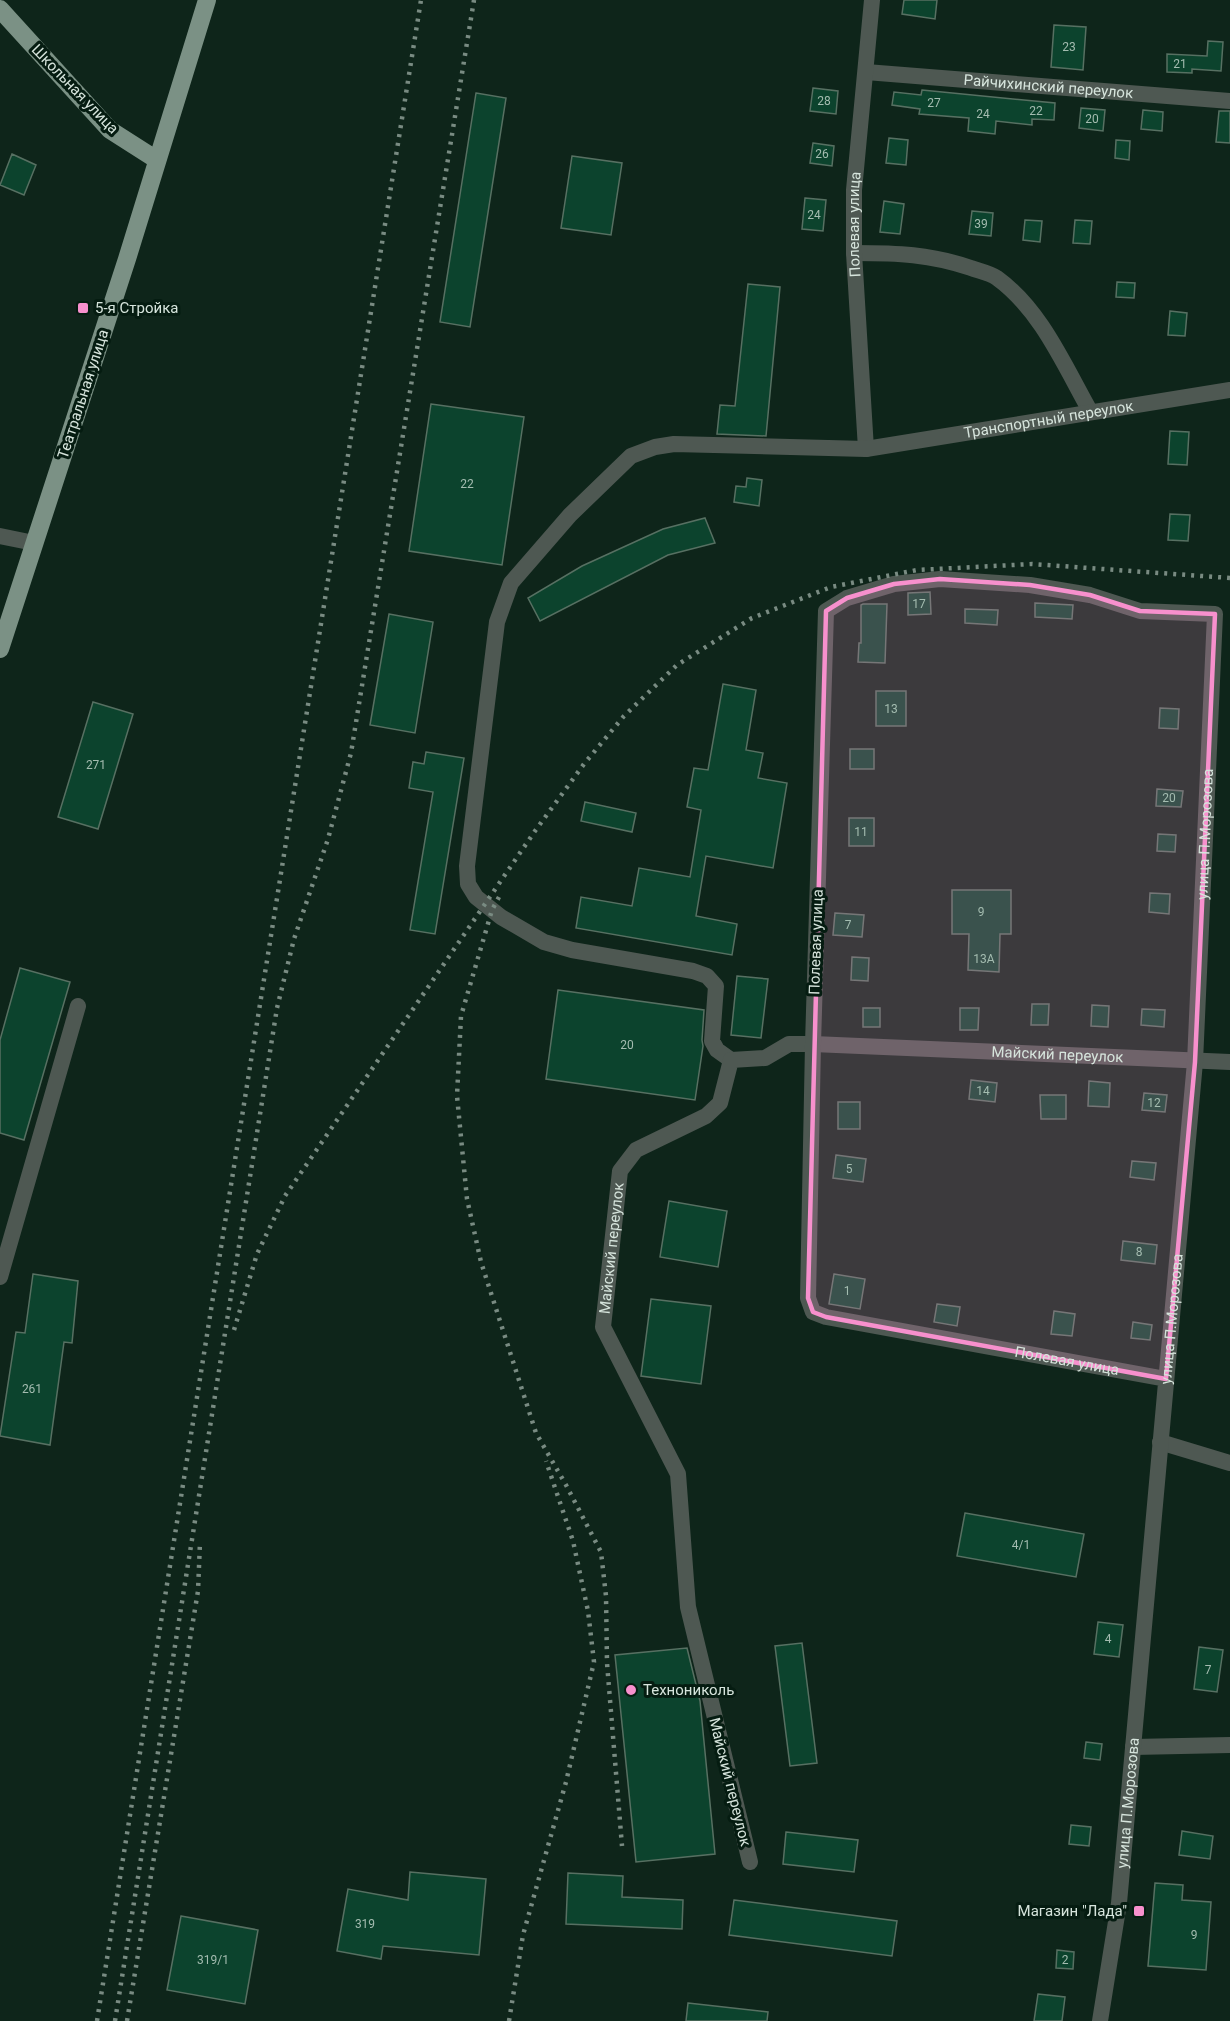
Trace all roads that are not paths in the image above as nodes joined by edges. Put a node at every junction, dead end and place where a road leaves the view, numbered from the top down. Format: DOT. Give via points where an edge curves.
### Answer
graph roads {
  1 [pos="207,0"];
  2 [pos="872,0"];
  3 [pos="0,9"];
  4 [pos="866,72"];
  5 [pos="1230,101"];
  6 [pos="157,160"];
  7 [pos="854,253"];
  8 [pos="1230,390"];
  9 [pos="1090,411"];
  10 [pos="866,449"];
  11 [pos="0,536"];
  12 [pos="34,543"];
  13 [pos="1215,614"];
  14 [pos="0,649"];
  15 [pos="78,1006"];
  16 [pos="813,1044"];
  17 [pos="731,1060"];
  18 [pos="1195,1062"];
  19 [pos="1230,1062"];
  20 [pos="0,1277"];
  21 [pos="1166,1379"];
  22 [pos="1160,1442"];
  23 [pos="1230,1463"];
  24 [pos="1230,1745"];
  25 [pos="1133,1747"];
  26 [pos="750,1862"];
  27 [pos="1100,2021"];
  1 -- 6 [label="main road, Театральная улица"];
  2 -- 4 [label="street, Полевая улица"];
  3 -- 6 [label="main road, Школьная улица" via="110,130"];
  4 -- 5 [label="street, Райчихинский переулок"];
  4 -- 7 [label="street, Полевая улица" via="854,190"];
  6 -- 12 [label="main road, Театральная улица"];
  7 -- 9 [label="street" via="901,253 944,259 995,277 1028,306"];
  7 -- 10 [label="street, Полевая улица"];
  8 -- 9 [label="street, Транспортный переулок"];
  9 -- 10 [label="street, Транспортный переулок"];
  10 -- 17 [label="street, Транспортный переулок" via="674,444 631,456 570,515 511,583 497,622 468,884 476,897 501,917 544,942 707,976 716,986 712,1041"];
  11 -- 12 [label="street"];
  12 -- 14 [label="main road, Театральная улица"];
  13 -- 16 [label="street, Полевая улица" via="1140,611 1089,595 1030,585 940,579 894,584 847,598 826,611"];
  13 -- 18 [label="street, улица П.Морозова"];
  15 -- 20 [label="street"];
  16 -- 17 [label="street, Майский переулок" via="789,1044 765,1059"];
  16 -- 18 [label="street, Майский переулок"];
  16 -- 21 [label="street, Полевая улица" via="808,1298 813,1312"];
  17 -- 26 [label="street, Майский переулок" via="720,1103 706,1116 636,1150 620,1171 603,1327 678,1474 688,1607"];
  18 -- 19 [label="street, Майский переулок"];
  18 -- 21 [label="street, улица П.Морозова"];
  21 -- 22 [label="street, улица П.Морозова"];
  22 -- 23 [label="street"];
  22 -- 25 [label="street, улица П.Морозова"];
  24 -- 25 [label="street"];
  25 -- 27 [label="street, улица П.Морозова" via="1119,1903"];
}
